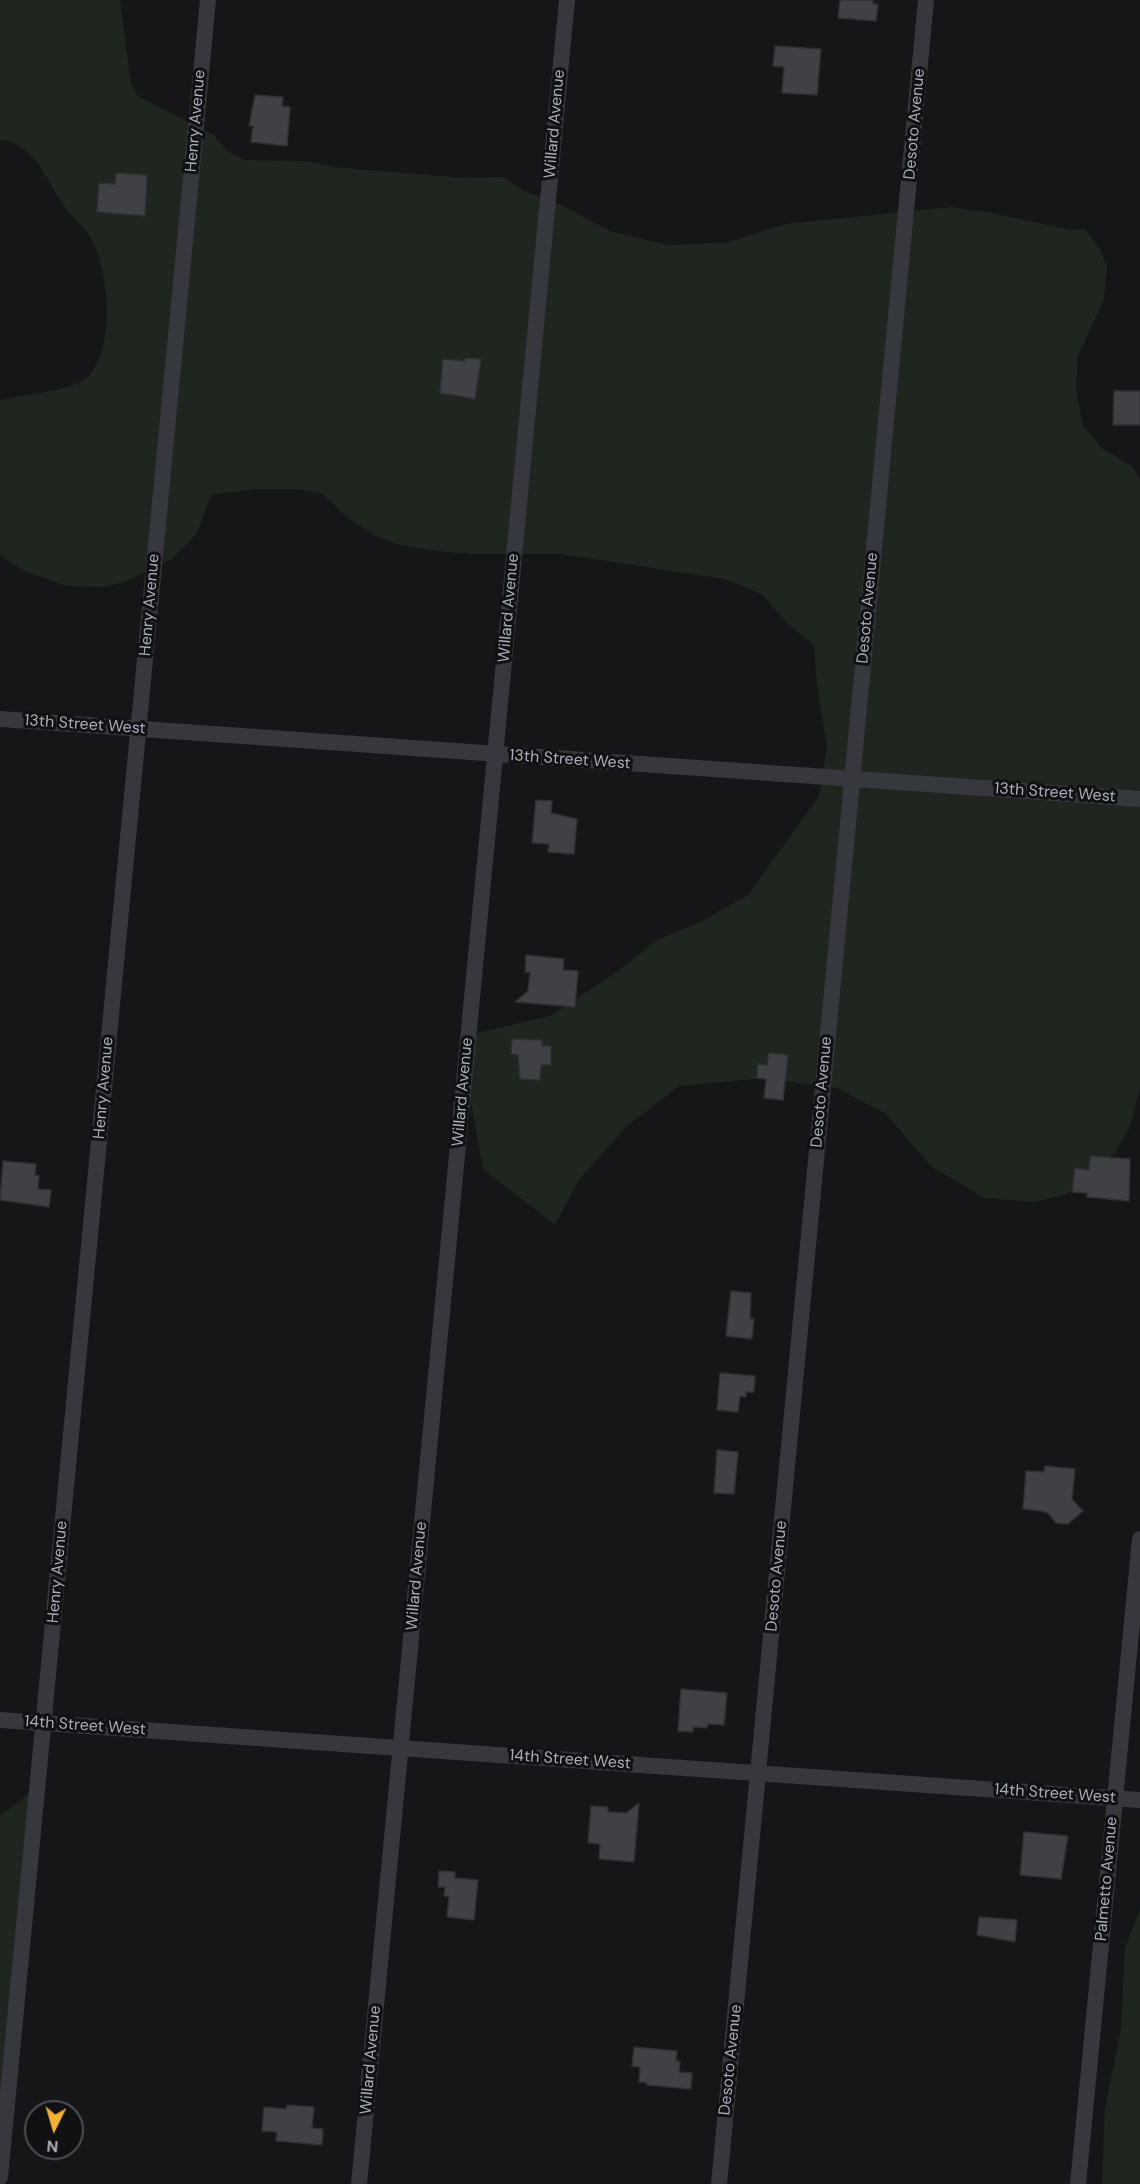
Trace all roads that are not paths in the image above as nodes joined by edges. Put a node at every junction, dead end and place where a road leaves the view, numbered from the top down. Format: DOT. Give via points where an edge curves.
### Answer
graph roads {
  1 [pos="208,0"];
  2 [pos="567,0"];
  3 [pos="926,0"];
  4 [pos="0,719"];
  5 [pos="139,729"];
  6 [pos="496,754"];
  7 [pos="852,780"];
  8 [pos="1140,799"];
  9 [pos="1140,1539"];
  10 [pos="0,1720"];
  11 [pos="43,1723"];
  12 [pos="400,1748"];
  13 [pos="758,1773"];
  14 [pos="1115,1798"];
  15 [pos="1140,1800"];
  16 [pos="0,2177"];
  17 [pos="359,2184"];
  18 [pos="719,2184"];
  19 [pos="1078,2184"];
  1 -- 5 [label="street, Henry Avenue"];
  2 -- 6 [label="street, Willard Avenue"];
  3 -- 7 [label="street, Desoto Avenue"];
  4 -- 5 [label="street, 13th Street West"];
  5 -- 6 [label="street, 13th Street West"];
  5 -- 11 [label="street, Henry Avenue"];
  6 -- 7 [label="street, 13th Street West"];
  6 -- 12 [label="street, Willard Avenue"];
  7 -- 8 [label="street, 13th Street West"];
  7 -- 13 [label="street, Desoto Avenue"];
  9 -- 14 [label="street, Palmetto Avenue"];
  10 -- 11 [label="street, 14th Street West"];
  11 -- 12 [label="street, 14th Street West"];
  11 -- 16 [label="street, Henry Avenue"];
  12 -- 13 [label="street, 14th Street West"];
  12 -- 17 [label="street, Willard Avenue"];
  13 -- 14 [label="street, 14th Street West"];
  13 -- 18 [label="street, Desoto Avenue"];
  14 -- 15 [label="street, 14th Street West"];
  14 -- 19 [label="street, Palmetto Avenue"];
}
